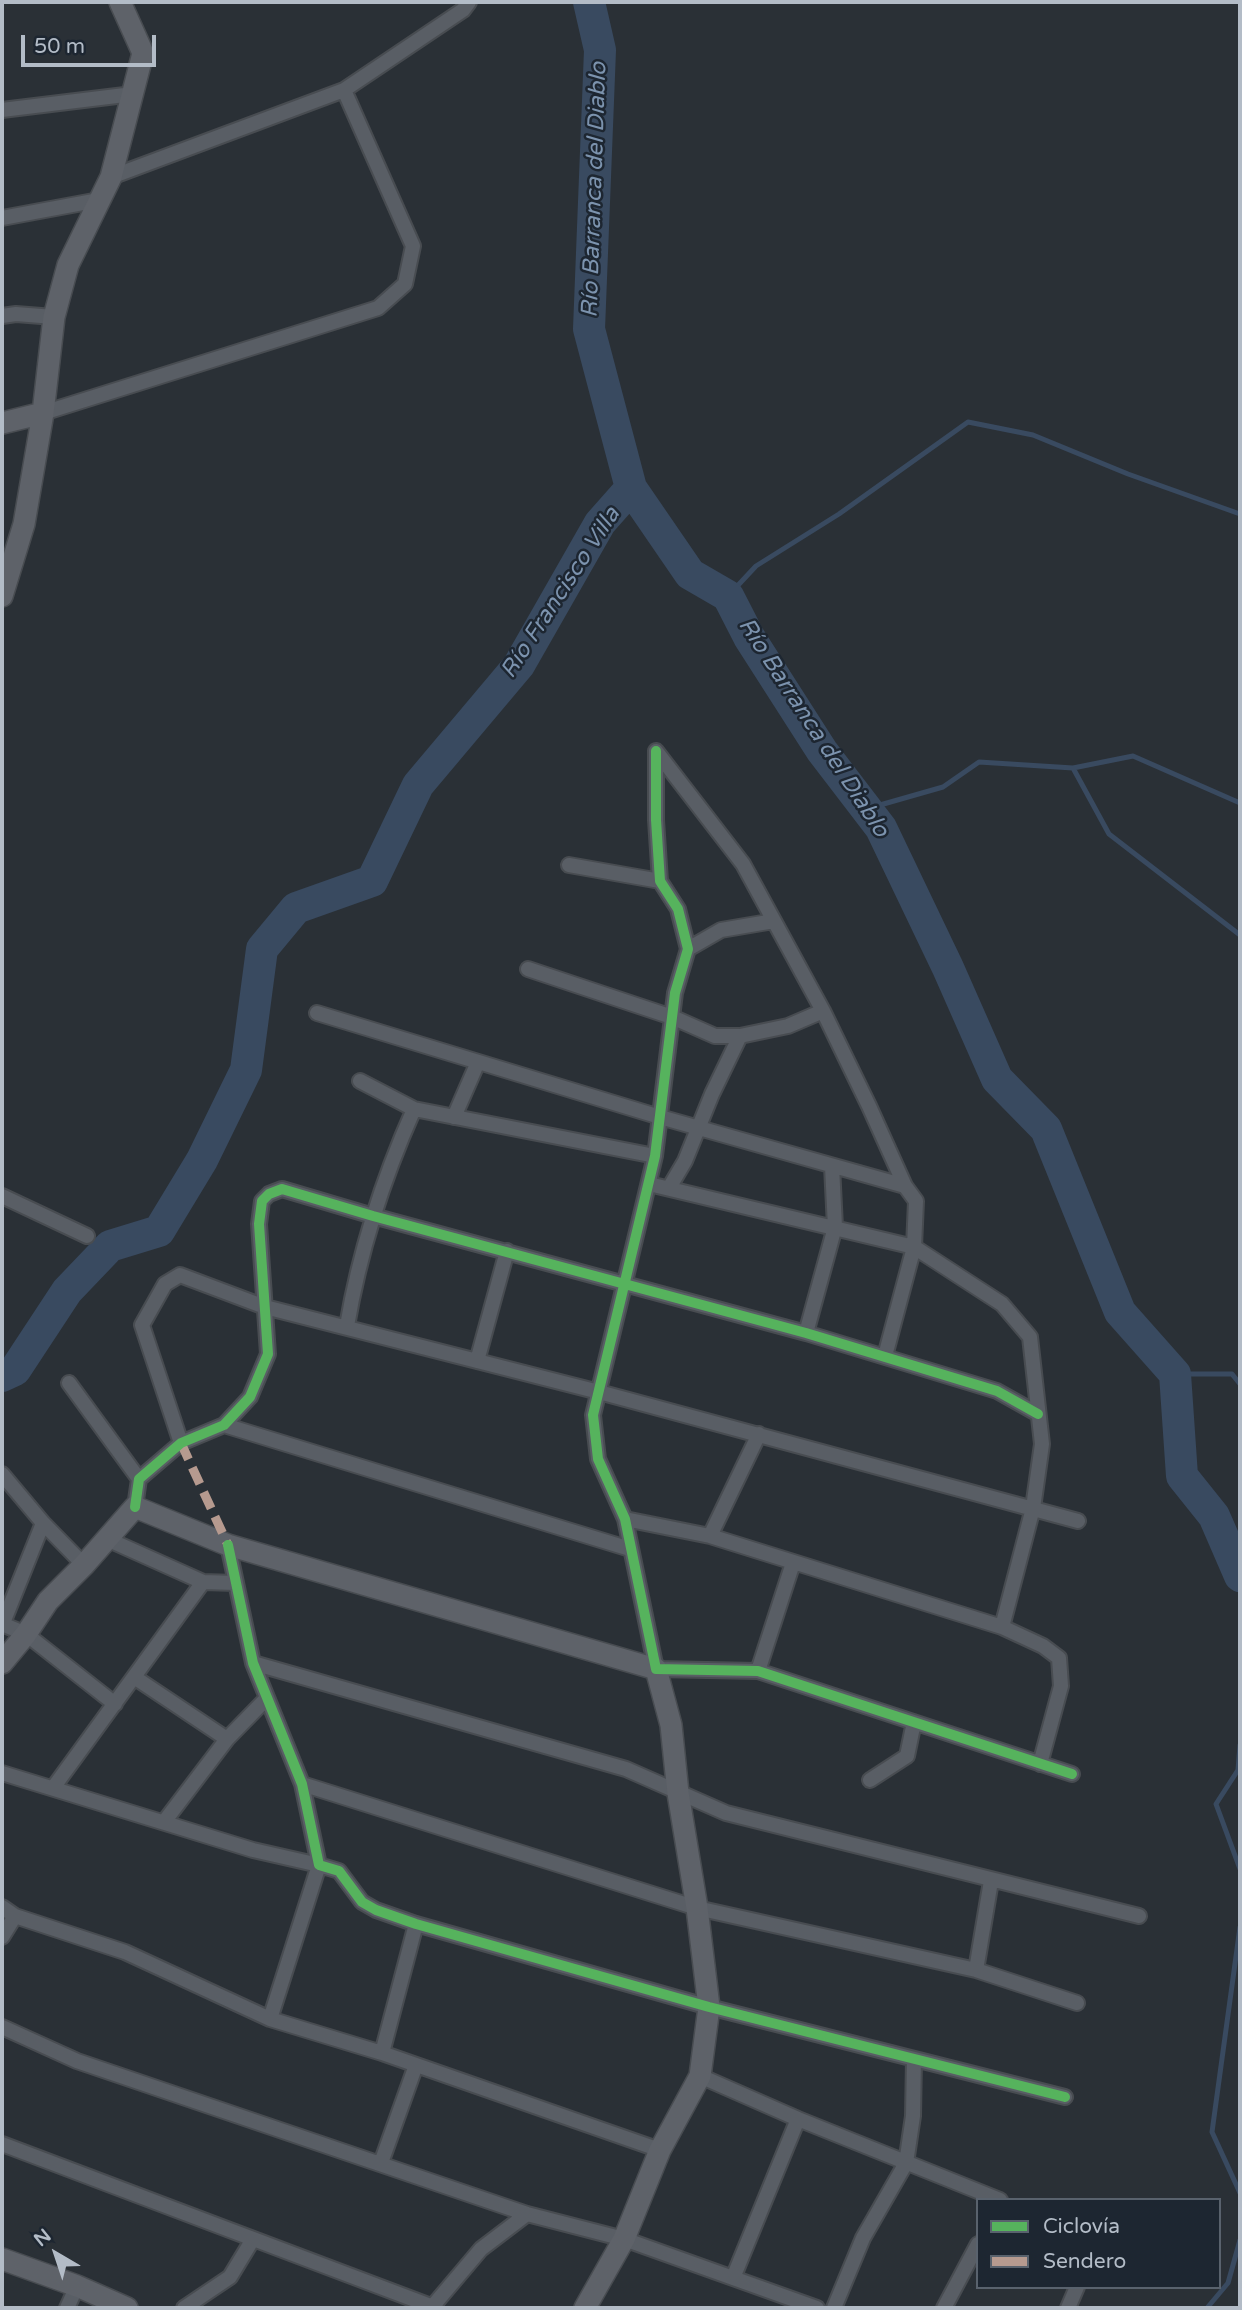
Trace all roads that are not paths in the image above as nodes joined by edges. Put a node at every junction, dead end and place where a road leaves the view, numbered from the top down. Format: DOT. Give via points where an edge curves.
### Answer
graph roads {
  1 [pos="120,2"];
  2 [pos="469,2"];
  3 [pos="344,90"];
  4 [pos="132,94"];
  5 [pos="2,110"];
  6 [pos="111,177"];
  7 [pos="99,200"];
  8 [pos="2,218"];
  9 [pos="2,316"];
  10 [pos="54,317"];
  11 [pos="43,413"];
  12 [pos="2,423"];
  13 [pos="2,596"];
  14 [pos="569,865"];
  15 [pos="660,881"];
  16 [pos="774,921"];
  17 [pos="688,949"];
  18 [pos="528,969"];
  19 [pos="823,1010"];
  20 [pos="317,1013"];
  21 [pos="672,1017"];
  22 [pos="740,1036"];
  23 [pos="478,1062"];
  24 [pos="360,1081"];
  25 [pos="414,1110"];
  26 [pos="454,1117"];
  27 [pos="660,1117"];
  28 [pos="700,1128"];
  29 [pos="655,1156"];
  30 [pos="832,1166"];
  31 [pos="649,1184"];
  32 [pos="905,1186"];
  33 [pos="670,1188"];
  34 [pos="2,1196"];
  35 [pos="373,1216"];
  36 [pos="835,1227"];
  37 [pos="87,1236"];
  38 [pos="914,1247"];
  39 [pos="507,1251"];
  40 [pos="625,1283"];
  41 [pos="265,1307"];
  42 [pos="347,1326"];
  43 [pos="806,1333"];
  44 [pos="885,1356"];
  45 [pos="477,1361"];
  46 [pos="69,1383"];
  47 [pos="599,1392"];
  48 [pos="1038,1414"];
  49 [pos="224,1425"];
  50 [pos="758,1434"];
  51 [pos="181,1443"];
  52 [pos="2,1474"];
  53 [pos="139,1479"];
  54 [pos="135,1507"];
  55 [pos="1034,1508"];
  56 [pos="625,1519"];
  57 [pos="1078,1521"];
  58 [pos="43,1523"];
  59 [pos="710,1536"];
  60 [pos="107,1539"];
  61 [pos="228,1545"];
  62 [pos="630,1549"];
  63 [pos="793,1563"];
  64 [pos="84,1565"];
  65 [pos="203,1582"];
  66 [pos="236,1583"];
  67 [pos="2,1623"];
  68 [pos="1002,1627"];
  69 [pos="26,1634"];
  70 [pos="2,1663"];
  71 [pos="253,1663"];
  72 [pos="656,1668"];
  73 [pos="758,1671"];
  74 [pos="134,1677"];
  75 [pos="267,1698"];
  76 [pos="115,1704"];
  77 [pos="914,1722"];
  78 [pos="227,1739"];
  79 [pos="1040,1764"];
  80 [pos="2,1773"];
  81 [pos="1072,1774"];
  82 [pos="870,1780"];
  83 [pos="302,1784"];
  84 [pos="53,1788"];
  85 [pos="678,1793"];
  86 [pos="164,1822"];
  87 [pos="319,1865"];
  88 [pos="991,1881"];
  89 [pos="2,1908"];
  90 [pos="697,1908"];
  91 [pos="15,1916"];
  92 [pos="1139,1916"];
  93 [pos="416,1924"];
  94 [pos="2,1937"];
  95 [pos="976,1970"];
  96 [pos="1077,2003"];
  97 [pos="709,2007"];
  98 [pos="270,2018"];
  99 [pos="2,2026"];
  100 [pos="382,2053"];
  101 [pos="914,2059"];
  102 [pos="416,2065"];
  103 [pos="700,2076"];
  104 [pos="1065,2097"];
  105 [pos="798,2119"];
  106 [pos="2,2144"];
  107 [pos="660,2150"];
  108 [pos="906,2162"];
  109 [pos="381,2163"];
  110 [pos="995,2198"];
  111 [pos="527,2214"];
  112 [pos="253,2239"];
  113 [pos="624,2239"];
  114 [pos="976,2248"];
  115 [pos="2,2259"];
  116 [pos="733,2278"];
  117 [pos="77,2286"];
  118 [pos="1076,2289"];
  119 [pos="67,2308"];
  120 [pos="127,2308"];
  121 [pos="184,2308"];
  122 [pos="434,2308"];
  123 [pos="585,2308"];
  124 [pos="817,2308"];
  125 [pos="834,2308"];
  126 [pos="944,2308"];
  127 [pos="1068,2308"];
  1 -- 4 [label="main road" via="143,53"];
  2 -- 3 [label="street"];
  3 -- 6 [label="street"];
  3 -- 11 [label="street" via="413,246 405,284 377,309"];
  4 -- 5 [label="street"];
  4 -- 6 [label="main road"];
  6 -- 7 [label="main road"];
  7 -- 8 [label="street"];
  7 -- 10 [label="main road" via="68,265"];
  9 -- 10 [label="street"];
  10 -- 11 [label="main road"];
  11 -- 12 [label="main road"];
  11 -- 13 [label="main road" via="24,524"];
  14 -- 15 [label="street"];
  15 -- 16 [label="street" via="656,751 743,864"];
  15 -- 17 [label="street" via="678,909"];
  16 -- 17 [label="street" via="721,930"];
  16 -- 19 [label="street"];
  17 -- 21 [label="street"];
  18 -- 21 [label="street"];
  19 -- 22 [label="street" via="788,1027"];
  19 -- 32 [label="street"];
  20 -- 23 [label="street"];
  21 -- 22 [label="street" via="715,1036"];
  21 -- 27 [label="street"];
  22 -- 28 [label="street"];
  23 -- 26 [label="street"];
  23 -- 27 [label="street"];
  24 -- 25 [label="street"];
  25 -- 26 [label="street"];
  25 -- 35 [label="street"];
  26 -- 29 [label="street"];
  27 -- 28 [label="street"];
  27 -- 29 [label="street"];
  28 -- 30 [label="street"];
  28 -- 33 [label="street"];
  29 -- 31 [label="street"];
  30 -- 32 [label="street"];
  30 -- 36 [label="street"];
  31 -- 33 [label="street"];
  31 -- 40 [label="street"];
  32 -- 38 [label="street" via="916,1201"];
  33 -- 36 [label="street"];
  34 -- 37 [label="street"];
  35 -- 39 [label="street"];
  35 -- 41 [label="street" via="282,1189 268,1194 262,1201 259,1224"];
  35 -- 42 [label="street"];
  36 -- 38 [label="street"];
  36 -- 43 [label="street"];
  38 -- 44 [label="street"];
  38 -- 48 [label="street" via="1002,1304 1030,1337"];
  39 -- 40 [label="street"];
  39 -- 45 [label="street"];
  40 -- 43 [label="street"];
  40 -- 47 [label="street"];
  41 -- 42 [label="street"];
  41 -- 49 [label="street" via="268,1354 250,1397"];
  41 -- 51 [label="street" via="180,1275 165,1284 142,1325"];
  42 -- 45 [label="street"];
  43 -- 44 [label="street"];
  44 -- 48 [label="street" via="998,1391"];
  45 -- 47 [label="street"];
  46 -- 53 [label="street"];
  47 -- 50 [label="street"];
  47 -- 56 [label="street" via="593,1415 598,1459"];
  48 -- 55 [label="street" via="1042,1444"];
  49 -- 51 [label="street"];
  49 -- 62 [label="street"];
  50 -- 55 [label="street"];
  50 -- 59 [label="street"];
  51 -- 53 [label="street"];
  52 -- 58 [label="street"];
  53 -- 54 [label="street"];
  54 -- 60 [label="main road"];
  54 -- 61 [label="main road"];
  55 -- 57 [label="street"];
  55 -- 68 [label="street"];
  56 -- 59 [label="street"];
  56 -- 62 [label="street"];
  58 -- 64 [label="street"];
  58 -- 67 [label="street"];
  59 -- 63 [label="street"];
  60 -- 64 [label="main road"];
  60 -- 65 [label="street"];
  61 -- 66 [label="street"];
  61 -- 72 [label="main road"];
  62 -- 72 [label="street"];
  63 -- 68 [label="street"];
  63 -- 73 [label="street"];
  64 -- 69 [label="main road" via="48,1601"];
  65 -- 66 [label="street"];
  65 -- 74 [label="street"];
  66 -- 71 [label="street"];
  67 -- 69 [label="street"];
  68 -- 79 [label="street" via="1059,1658 1060,1686"];
  69 -- 70 [label="main road"];
  69 -- 76 [label="street"];
  71 -- 75 [label="street"];
  71 -- 85 [label="street" via="626,1769"];
  72 -- 73 [label="street"];
  72 -- 85 [label="main road" via="671,1725"];
  73 -- 77 [label="street"];
  74 -- 76 [label="street"];
  74 -- 78 [label="street"];
  75 -- 78 [label="street"];
  75 -- 83 [label="street"];
  76 -- 84 [label="street"];
  77 -- 79 [label="street"];
  77 -- 82 [label="street" via="906,1756"];
  78 -- 86 [label="street"];
  79 -- 81 [label="street"];
  80 -- 84 [label="street"];
  83 -- 87 [label="street"];
  83 -- 90 [label="street"];
  84 -- 86 [label="street"];
  85 -- 88 [label="street" via="726,1813"];
  85 -- 90 [label="main road"];
  86 -- 87 [label="street"];
  87 -- 93 [label="street" via="339,1871 362,1902"];
  87 -- 98 [label="street"];
  88 -- 92 [label="street"];
  88 -- 95 [label="street"];
  89 -- 91 [label="street"];
  90 -- 95 [label="street"];
  90 -- 97 [label="main road"];
  91 -- 94 [label="street"];
  91 -- 98 [label="street" via="125,1952"];
  93 -- 97 [label="street"];
  93 -- 100 [label="street"];
  95 -- 96 [label="street"];
  97 -- 101 [label="street"];
  97 -- 103 [label="main road"];
  98 -- 100 [label="street"];
  99 -- 109 [label="street" via="77,2061"];
  100 -- 102 [label="street"];
  101 -- 104 [label="street"];
  101 -- 108 [label="street"];
  102 -- 107 [label="street"];
  102 -- 109 [label="street"];
  103 -- 105 [label="street"];
  103 -- 107 [label="main road"];
  105 -- 108 [label="street"];
  105 -- 116 [label="street"];
  106 -- 112 [label="street"];
  107 -- 113 [label="main road"];
  108 -- 110 [label="street"];
  108 -- 125 [label="street" via="863,2238"];
  109 -- 111 [label="street"];
  111 -- 113 [label="street"];
  111 -- 122 [label="street" via="481,2249"];
  112 -- 121 [label="street" via="230,2277"];
  112 -- 122 [label="street"];
  113 -- 116 [label="street"];
  113 -- 123 [label="main road"];
  114 -- 126 [label="street"];
  115 -- 117 [label="main road"];
  116 -- 124 [label="street"];
  117 -- 119 [label="street"];
  117 -- 120 [label="main road"];
  118 -- 127 [label="street"];
}
